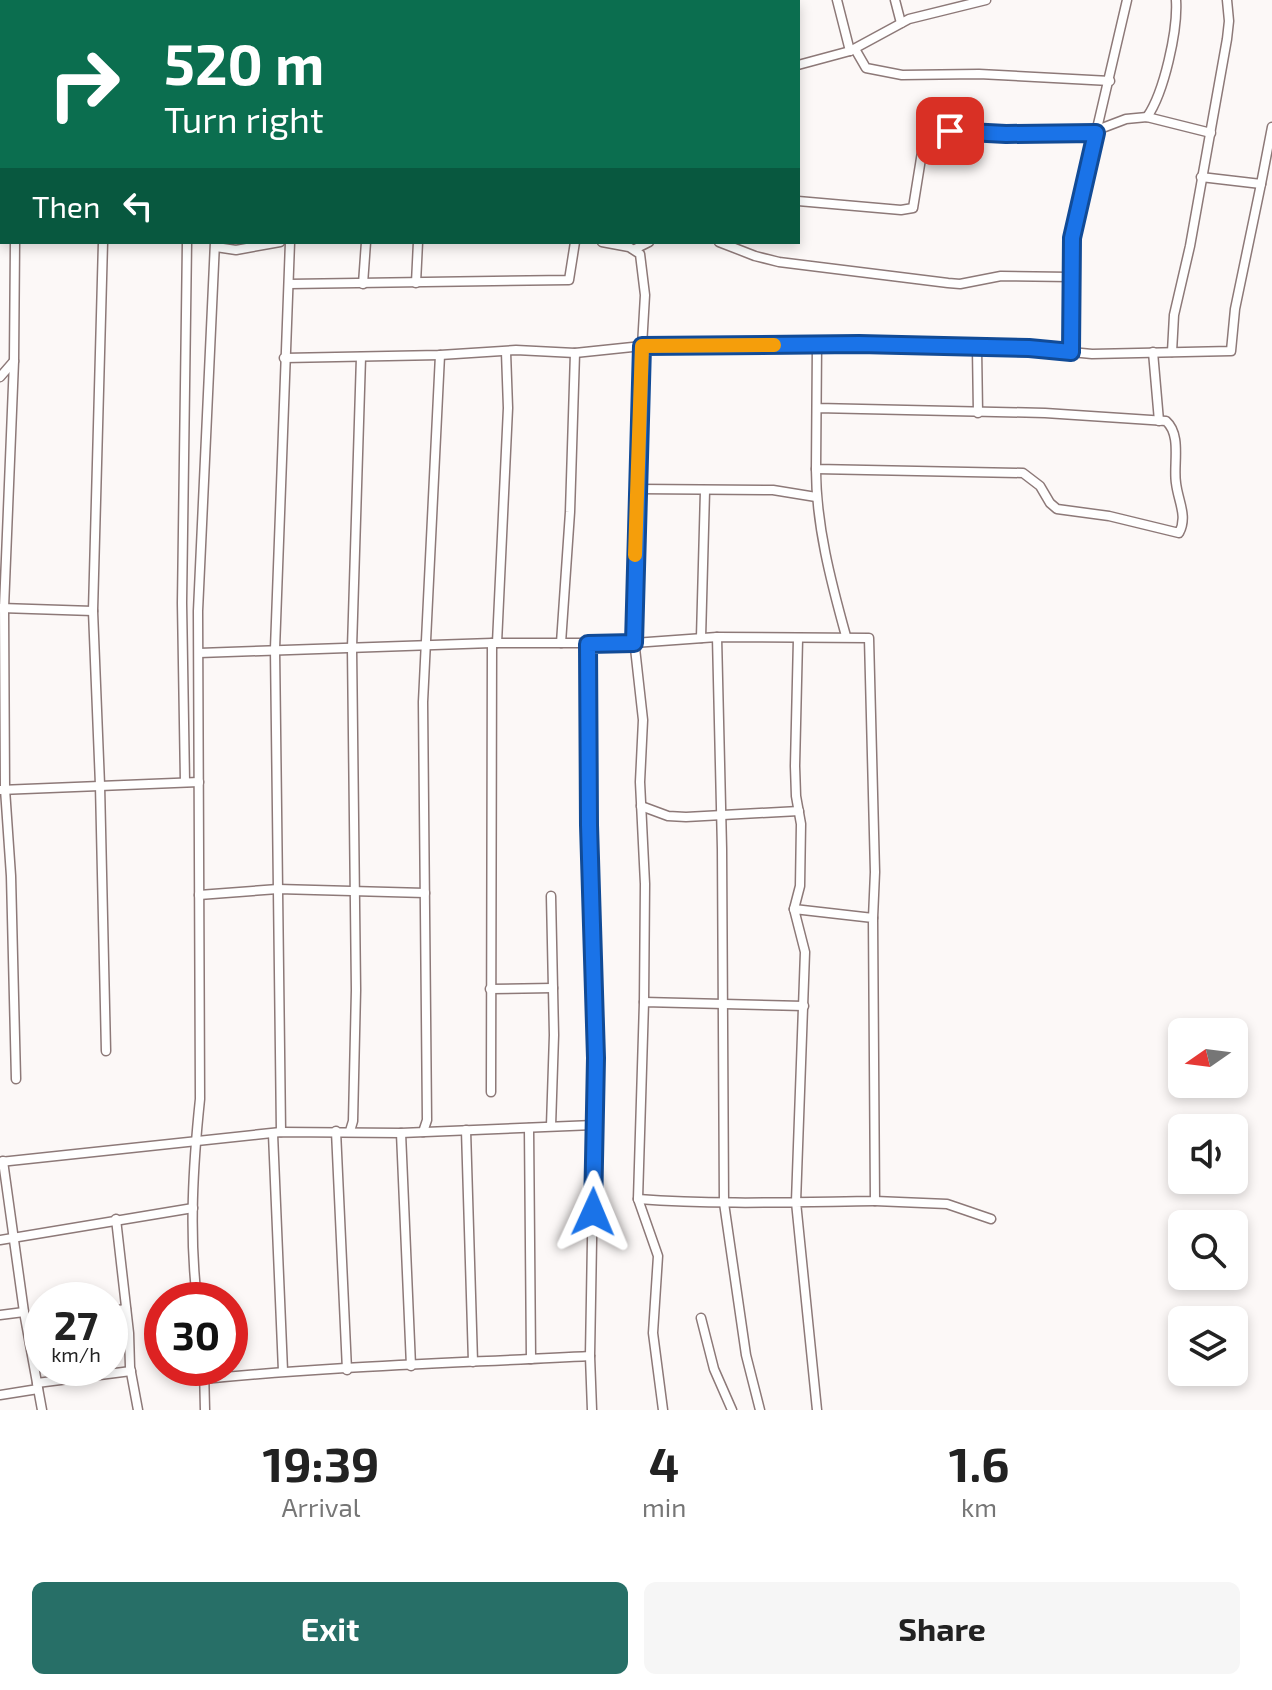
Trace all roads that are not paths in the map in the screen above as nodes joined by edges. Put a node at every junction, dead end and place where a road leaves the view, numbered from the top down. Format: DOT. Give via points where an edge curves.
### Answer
graph roads {
  1 [pos="837,0"];
  2 [pos="895,0"];
  3 [pos="986,0"];
  4 [pos="1127,0"];
  5 [pos="1176,0"];
  6 [pos="1227,0"];
  7 [pos="970,2"];
  8 [pos="901,23"];
  9 [pos="852,50"];
  10 [pos="800,64"];
  11 [pos="1110,81"];
  12 [pos="1147,117"];
  13 [pos="1272,127"];
  14 [pos="1097,132"];
  15 [pos="1211,133"];
  16 [pos="1201,177"];
  17 [pos="1261,184"];
  18 [pos="800,201"];
  19 [pos="15,244"];
  20 [pos="103,244"];
  21 [pos="187,244"];
  22 [pos="270,244"];
  23 [pos="290,244"];
  24 [pos="366,244"];
  25 [pos="418,244"];
  26 [pos="575,244"];
  27 [pos="724,244"];
  28 [pos="748,244"];
  29 [pos="216,245"];
  30 [pos="631,246"];
  31 [pos="746,252"];
  32 [pos="1071,277"];
  33 [pos="416,283"];
  34 [pos="289,284"];
  35 [pos="363,284"];
  36 [pos="817,344"];
  37 [pos="642,346"];
  38 [pos="977,348"];
  39 [pos="506,352"];
  40 [pos="1071,352"];
  41 [pos="1153,352"];
  42 [pos="1172,352"];
  43 [pos="575,353"];
  44 [pos="440,355"];
  45 [pos="361,357"];
  46 [pos="284,358"];
  47 [pos="14,361"];
  48 [pos="0,377"];
  49 [pos="817,408"];
  50 [pos="978,413"];
  51 [pos="1159,421"];
  52 [pos="816,469"];
  53 [pos="638,489"];
  54 [pos="705,491"];
  55 [pos="816,497"];
  56 [pos="2,608"];
  57 [pos="93,611"];
  58 [pos="846,636"];
  59 [pos="717,637"];
  60 [pos="701,638"];
  61 [pos="798,639"];
  62 [pos="495,643"];
  63 [pos="561,643"];
  64 [pos="634,643"];
  65 [pos="588,644"];
  66 [pos="426,646"];
  67 [pos="352,648"];
  68 [pos="275,649"];
  69 [pos="199,653"];
  70 [pos="185,782"];
  71 [pos="199,782"];
  72 [pos="100,785"];
  73 [pos="2,790"];
  74 [pos="641,806"];
  75 [pos="799,811"];
  76 [pos="721,817"];
  77 [pos="278,889"];
  78 [pos="356,892"];
  79 [pos="425,893"];
  80 [pos="199,895"];
  81 [pos="551,896"];
  82 [pos="794,909"];
  83 [pos="873,918"];
  84 [pos="553,988"];
  85 [pos="490,989"];
  86 [pos="644,1002"];
  87 [pos="722,1003"];
  88 [pos="804,1006"];
  89 [pos="106,1051"];
  90 [pos="16,1079"];
  91 [pos="491,1092"];
  92 [pos="594,1125"];
  93 [pos="551,1126"];
  94 [pos="529,1128"];
  95 [pos="466,1130"];
  96 [pos="336,1131"];
  97 [pos="350,1131"];
  98 [pos="423,1132"];
  99 [pos="277,1133"];
  100 [pos="401,1133"];
  101 [pos="195,1140"];
  102 [pos="2,1161"];
  103 [pos="638,1199"];
  104 [pos="875,1201"];
  105 [pos="796,1202"];
  106 [pos="724,1203"];
  107 [pos="193,1208"];
  108 [pos="116,1219"];
  109 [pos="991,1219"];
  110 [pos="14,1238"];
  111 [pos="0,1240"];
  112 [pos="123,1282"];
  113 [pos="195,1282"];
  114 [pos="24,1312"];
  115 [pos="0,1315"];
  116 [pos="701,1318"];
  117 [pos="128,1334"];
  118 [pos="590,1356"];
  119 [pos="531,1359"];
  120 [pos="473,1362"];
  121 [pos="411,1366"];
  122 [pos="347,1370"];
  123 [pos="128,1371"];
  124 [pos="131,1371"];
  125 [pos="283,1371"];
  126 [pos="248,1375"];
  127 [pos="38,1386"];
  128 [pos="204,1386"];
  129 [pos="0,1395"];
  130 [pos="42,1410"];
  131 [pos="138,1410"];
  132 [pos="205,1410"];
  133 [pos="592,1410"];
  134 [pos="663,1410"];
  135 [pos="732,1410"];
  136 [pos="760,1410"];
  137 [pos="817,1410"];
  1 -- 9 [label="street"];
  2 -- 8 [label="street"];
  3 -- 7 [label="street"];
  4 -- 11 [label="street"];
  5 -- 12 [label="street" via="1162,85"];
  6 -- 15 [label="street" via="1228,30"];
  7 -- 8 [label="street"];
  8 -- 9 [label="street"];
  9 -- 10 [label="street"];
  9 -- 11 [label="street" via="866,68 902,75"];
  11 -- 14 [label="street"];
  12 -- 14 [label="street" via="1126,119"];
  12 -- 15 [label="street"];
  13 -- 17 [label="street"];
  14 -- 18 [label="street" via="928,132 913,208"];
  14 -- 32 [label="street" via="1074,227"];
  15 -- 16 [label="street"];
  16 -- 17 [label="street"];
  16 -- 42 [label="street"];
  17 -- 42 [label="street" via="1231,351"];
  19 -- 47 [label="street"];
  20 -- 57 [label="street"];
  21 -- 70 [label="street"];
  22 -- 29 [label="street" via="244,249"];
  23 -- 34 [label="street"];
  24 -- 35 [label="street"];
  25 -- 33 [label="street"];
  26 -- 33 [label="street" via="569,280"];
  27 -- 31 [label="street"];
  28 -- 31 [label="street"];
  29 -- 69 [label="street"];
  30 -- 37 [label="street" via="640,254 644,279"];
  31 -- 32 [label="street" via="779,262 960,284 1001,276"];
  32 -- 40 [label="street"];
  33 -- 35 [label="street"];
  34 -- 35 [label="street"];
  34 -- 46 [label="street"];
  36 -- 37 [label="street"];
  36 -- 38 [label="street"];
  36 -- 49 [label="street"];
  37 -- 43 [label="street"];
  37 -- 53 [label="street"];
  38 -- 40 [label="street"];
  38 -- 50 [label="street"];
  39 -- 43 [label="street"];
  39 -- 44 [label="street"];
  39 -- 62 [label="street" via="508,408"];
  40 -- 41 [label="street"];
  41 -- 42 [label="street"];
  41 -- 51 [label="street"];
  43 -- 63 [label="street"];
  44 -- 45 [label="street"];
  44 -- 66 [label="street"];
  45 -- 46 [label="street"];
  45 -- 67 [label="street"];
  46 -- 68 [label="street"];
  47 -- 48 [label="street"];
  47 -- 56 [label="street"];
  49 -- 50 [label="street"];
  49 -- 52 [label="street"];
  50 -- 51 [label="street"];
  51 -- 52 [label="street" via="1169,423 1173,432 1184,525 1179,533 1057,509 1023,473"];
  52 -- 55 [label="street"];
  53 -- 54 [label="street"];
  53 -- 64 [label="street"];
  54 -- 55 [label="street" via="773,490"];
  54 -- 60 [label="street"];
  55 -- 58 [label="street"];
  56 -- 57 [label="street"];
  56 -- 73 [label="street"];
  57 -- 72 [label="street"];
  58 -- 61 [label="street"];
  58 -- 83 [label="street" via="869,638"];
  59 -- 60 [label="street"];
  59 -- 61 [label="street"];
  59 -- 76 [label="street"];
  60 -- 64 [label="street"];
  61 -- 75 [label="street"];
  62 -- 63 [label="street"];
  62 -- 66 [label="street"];
  62 -- 85 [label="street"];
  63 -- 65 [label="street"];
  64 -- 65 [label="street"];
  64 -- 74 [label="street" via="643,720"];
  65 -- 92 [label="street"];
  66 -- 67 [label="street"];
  66 -- 79 [label="street"];
  67 -- 68 [label="street"];
  67 -- 78 [label="street"];
  68 -- 69 [label="street"];
  68 -- 77 [label="street"];
  69 -- 71 [label="street"];
  70 -- 71 [label="street"];
  70 -- 72 [label="street"];
  71 -- 80 [label="street"];
  72 -- 73 [label="street"];
  72 -- 89 [label="street"];
  73 -- 90 [label="street" via="11,876"];
  74 -- 76 [label="street" via="668,816"];
  74 -- 86 [label="street"];
  75 -- 76 [label="street"];
  75 -- 82 [label="street" via="800,886"];
  76 -- 87 [label="street"];
  77 -- 78 [label="street"];
  77 -- 80 [label="street"];
  77 -- 99 [label="street"];
  78 -- 79 [label="street"];
  78 -- 97 [label="street"];
  79 -- 98 [label="street"];
  80 -- 101 [label="street" via="200,1099"];
  81 -- 84 [label="street"];
  82 -- 83 [label="street"];
  82 -- 88 [label="street" via="805,952"];
  83 -- 104 [label="street"];
  84 -- 85 [label="street"];
  84 -- 93 [label="street"];
  85 -- 91 [label="street"];
  86 -- 87 [label="street"];
  86 -- 103 [label="street"];
  87 -- 88 [label="street"];
  87 -- 106 [label="street"];
  88 -- 105 [label="street"];
  92 -- 93 [label="street"];
  92 -- 118 [label="street"];
  93 -- 94 [label="street"];
  94 -- 95 [label="street"];
  94 -- 119 [label="street"];
  95 -- 98 [label="street"];
  95 -- 120 [label="street"];
  96 -- 97 [label="street"];
  96 -- 99 [label="street"];
  96 -- 122 [label="street"];
  97 -- 100 [label="street"];
  98 -- 100 [label="street"];
  99 -- 101 [label="street"];
  99 -- 125 [label="street"];
  100 -- 121 [label="street"];
  101 -- 102 [label="street"];
  101 -- 107 [label="street"];
  102 -- 110 [label="street"];
  103 -- 106 [label="street"];
  103 -- 134 [label="street" via="658,1256 653,1333"];
  104 -- 105 [label="street"];
  104 -- 109 [label="street" via="947,1204"];
  105 -- 106 [label="street"];
  105 -- 137 [label="street"];
  106 -- 136 [label="street" via="746,1355"];
  107 -- 108 [label="street"];
  107 -- 113 [label="street"];
  108 -- 110 [label="street"];
  108 -- 112 [label="street"];
  110 -- 111 [label="street"];
  110 -- 114 [label="street"];
  114 -- 115 [label="street"];
  116 -- 135 [label="street"];
  117 -- 124 [label="street"];
  118 -- 119 [label="street"];
  118 -- 133 [label="street"];
  119 -- 120 [label="street"];
  120 -- 121 [label="street"];
  121 -- 122 [label="street"];
  122 -- 125 [label="street"];
  123 -- 124 [label="street"];
  124 -- 131 [label="street"];
  125 -- 126 [label="street"];
  127 -- 129 [label="street"];
  127 -- 130 [label="street"];
  128 -- 132 [label="street"];
}
